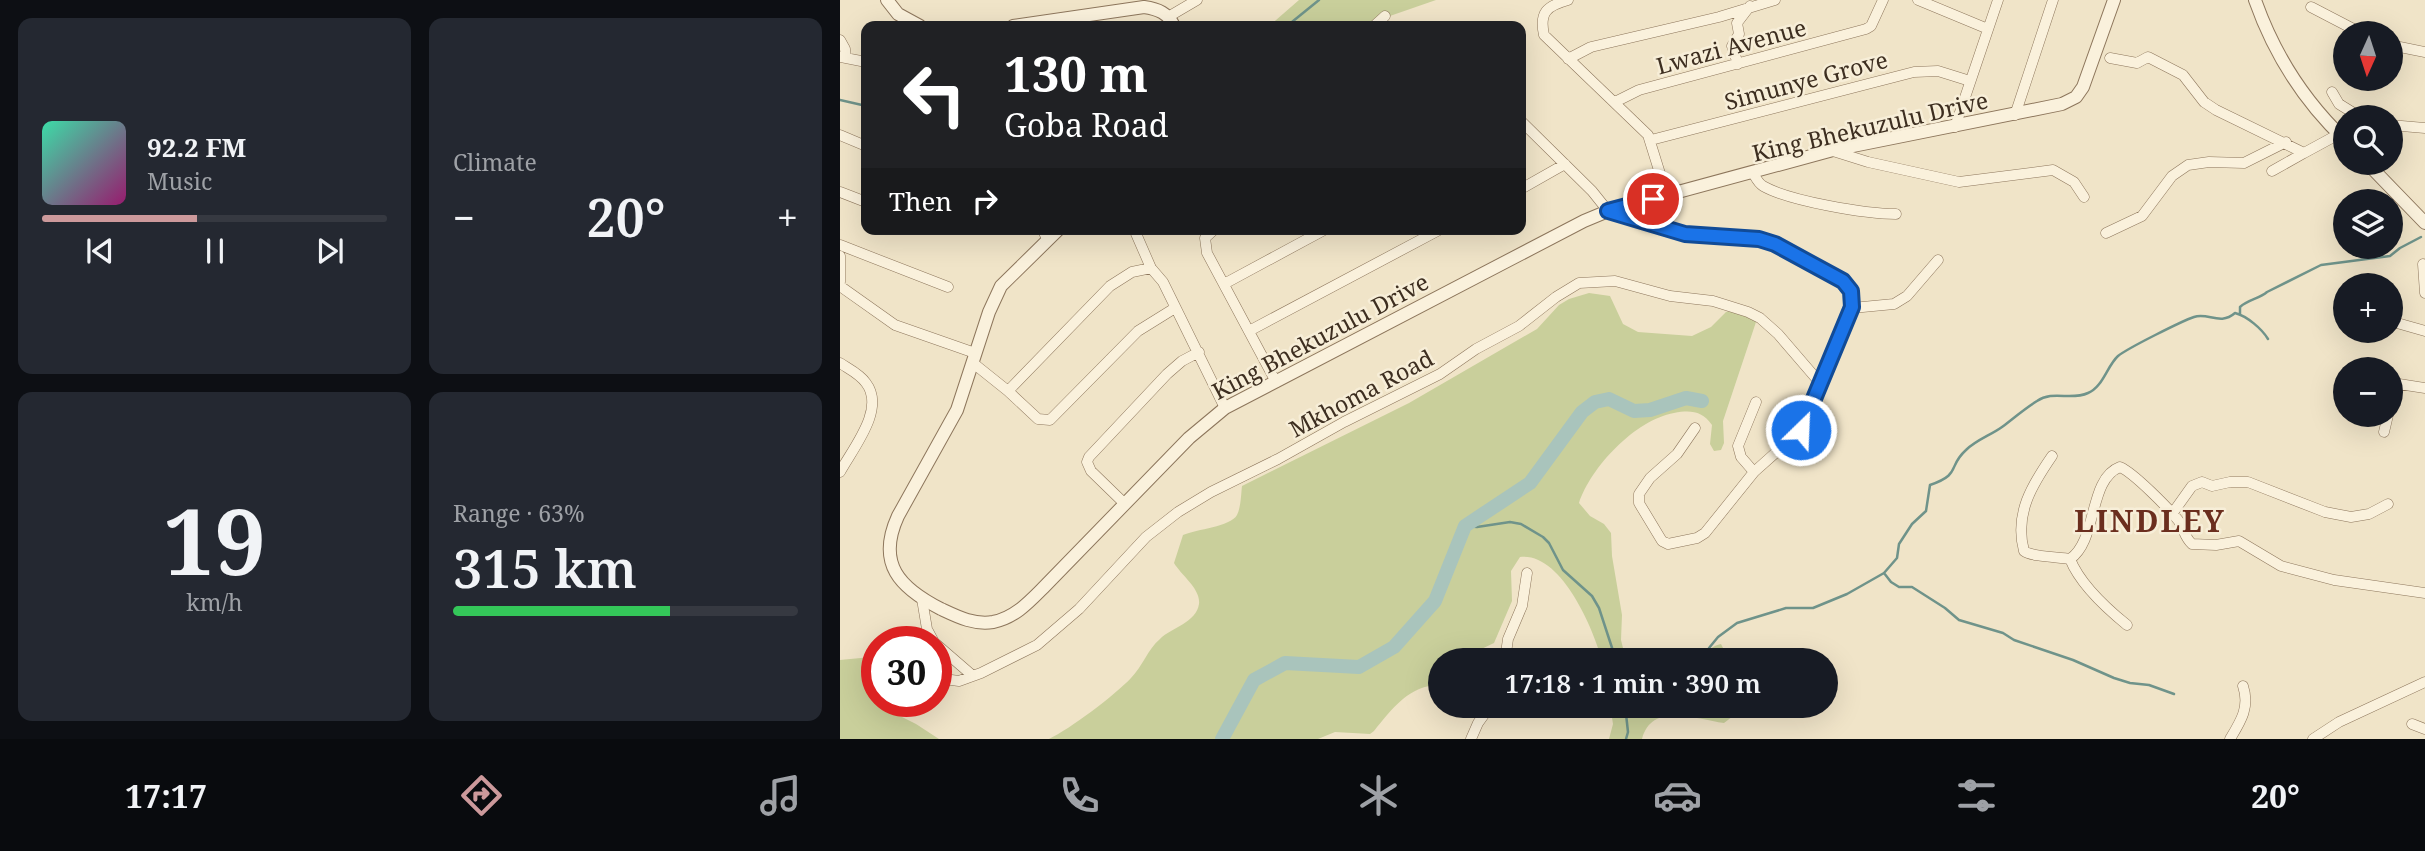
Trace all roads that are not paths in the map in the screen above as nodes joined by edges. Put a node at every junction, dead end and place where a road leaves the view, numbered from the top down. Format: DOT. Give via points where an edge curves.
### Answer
graph roads {
  1 [pos="887,0"];
  2 [pos="1197,0"];
  3 [pos="1568,0"];
  4 [pos="1775,0"];
  5 [pos="1883,0"];
  6 [pos="1918,0"];
  7 [pos="1998,0"];
  8 [pos="2053,0"];
  9 [pos="2114,0"];
  10 [pos="2255,0"];
  11 [pos="1750,6"];
  12 [pos="2311,7"];
  13 [pos="1385,16"];
  14 [pos="911,21"];
  15 [pos="1045,21"];
  16 [pos="1171,21"];
  17 [pos="1380,21"];
  18 [pos="2338,21"];
  19 [pos="1988,29"];
  20 [pos="840,40"];
  21 [pos="2403,48"];
  22 [pos="2425,52"];
  23 [pos="843,58"];
  24 [pos="2110,58"];
  25 [pos="1568,59"];
  26 [pos="861,61"];
  27 [pos="1738,64"];
  28 [pos="1970,81"];
  29 [pos="2332,92"];
  30 [pos="1615,102"];
  31 [pos="2341,105"];
  32 [pos="2015,115"];
  33 [pos="2403,126"];
  34 [pos="1955,127"];
  35 [pos="2333,127"];
  36 [pos="2425,128"];
  37 [pos="1526,129"];
  38 [pos="840,135"];
  39 [pos="1651,141"];
  40 [pos="2333,141"];
  41 [pos="2286,142"];
  42 [pos="861,144"];
  43 [pos="1833,150"];
  44 [pos="2304,153"];
  45 [pos="1564,164"];
  46 [pos="2272,171"];
  47 [pos="1753,173"];
  48 [pos="2379,175"];
  49 [pos="1526,185"];
  50 [pos="840,192"];
  51 [pos="1667,196"];
  52 [pos="2084,197"];
  53 [pos="861,200"];
  54 [pos="1608,211"];
  55 [pos="1896,214"];
  56 [pos="2425,223"];
  57 [pos="2106,233"];
  58 [pos="1045,235"];
  59 [pos="1136,235"];
  60 [pos="1208,235"];
  61 [pos="1315,235"];
  62 [pos="1430,235"];
  63 [pos="840,245"];
  64 [pos="840,256"];
  65 [pos="1938,260"];
  66 [pos="2423,264"];
  67 [pos="1151,268"];
  68 [pos="840,284"];
  69 [pos="1224,284"];
  70 [pos="948,287"];
  71 [pos="2425,293"];
  72 [pos="1852,307"];
  73 [pos="1175,308"];
  74 [pos="2403,325"];
  75 [pos="1249,331"];
  76 [pos="2425,331"];
  77 [pos="1199,352"];
  78 [pos="974,358"];
  79 [pos="840,363"];
  80 [pos="1276,382"];
  81 [pos="1821,384"];
  82 [pos="2403,385"];
  83 [pos="2425,388"];
  84 [pos="1008,391"];
  85 [pos="1756,402"];
  86 [pos="1225,408"];
  87 [pos="2385,427"];
  88 [pos="1695,428"];
  89 [pos="2384,432"];
  90 [pos="2052,456"];
  91 [pos="840,472"];
  92 [pos="1754,472"];
  93 [pos="1125,504"];
  94 [pos="2388,504"];
  95 [pos="2172,514"];
  96 [pos="2070,559"];
  97 [pos="1527,573"];
  98 [pos="2425,593"];
  99 [pos="922,599"];
  100 [pos="2127,625"];
  101 [pos="926,626"];
  102 [pos="1507,648"];
  103 [pos="952,658"];
  104 [pos="973,676"];
  105 [pos="952,680"];
  106 [pos="2425,682"];
  107 [pos="2243,686"];
  108 [pos="1481,718"];
  109 [pos="2412,724"];
  110 [pos="2425,729"];
  111 [pos="1471,739"];
  112 [pos="2230,739"];
  113 [pos="2313,739"];
  1 -- 14 [label="street"];
  2 -- 16 [label="street"];
  3 -- 25 [label="street" via="1548,7 1543,28 1545,37"];
  4 -- 11 [label="street"];
  5 -- 27 [label="street, Lwazi Avenue" via="1866,29"];
  6 -- 19 [label="street"];
  7 -- 19 [label="street"];
  8 -- 32 [label="street"];
  9 -- 32 [label="street, King Bhekuzulu Drive" via="2076,97"];
  10 -- 35 [label="street" via="2285,67"];
  11 -- 25 [label="street" via="1591,47"];
  11 -- 27 [label="street" via="1737,23 1739,34 1732,47"];
  12 -- 18 [label="street"];
  13 -- 17 [label="street"];
  15 -- 16 [label="street" via="1136,7 1154,8"];
  19 -- 28 [label="street"];
  20 -- 23 [label="street"];
  21 -- 22 [label="street"];
  23 -- 26 [label="street"];
  24 -- 41 [label="street" via="2137,62 2148,57 2163,63 2183,75 2216,110"];
  25 -- 30 [label="street"];
  27 -- 30 [label="street, Lwazi Avenue" via="1639,90"];
  28 -- 34 [label="street"];
  28 -- 39 [label="street, Simunye Grove" via="1938,71 1914,72"];
  29 -- 31 [label="street"];
  30 -- 39 [label="street"];
  32 -- 34 [label="street, King Bhekuzulu Drive"];
  33 -- 36 [label="street"];
  34 -- 43 [label="street, King Bhekuzulu Drive"];
  37 -- 45 [label="street"];
  38 -- 42 [label="street"];
  39 -- 51 [label="street"];
  40 -- 44 [label="street"];
  41 -- 44 [label="street"];
  41 -- 57 [label="street" via="2244,163 2188,165 2172,176 2142,216"];
  43 -- 47 [label="street, King Bhekuzulu Drive"];
  43 -- 52 [label="street" via="1969,183 2053,170 2074,182"];
  44 -- 46 [label="street"];
  45 -- 49 [label="street"];
  45 -- 54 [label="street"];
  47 -- 51 [label="street, King Bhekuzulu Drive"];
  47 -- 55 [label="street" via="1764,186 1804,200"];
  48 -- 56 [label="street"];
  50 -- 53 [label="street"];
  51 -- 54 [label="street, King Bhekuzulu Drive"];
  54 -- 72 [label="street" via="1685,234 1775,244 1843,281 1851,291"];
  54 -- 80 [label="street, King Bhekuzulu Drive"];
  58 -- 78 [label="street, King Bhekuzulu Drive" via="1001,286"];
  59 -- 67 [label="street"];
  60 -- 69 [label="street" via="1204,243"];
  61 -- 69 [label="street"];
  62 -- 75 [label="street"];
  63 -- 70 [label="street"];
  64 -- 68 [label="street"];
  65 -- 72 [label="street" via="1894,304"];
  66 -- 71 [label="street"];
  67 -- 73 [label="street"];
  67 -- 84 [label="street" via="1132,272 1110,286"];
  68 -- 78 [label="street" via="895,325"];
  69 -- 75 [label="street"];
  72 -- 81 [label="street"];
  73 -- 77 [label="street"];
  73 -- 84 [label="street" via="1138,331 1050,420 1038,419"];
  74 -- 76 [label="street"];
  75 -- 80 [label="street"];
  77 -- 86 [label="street"];
  77 -- 93 [label="street" via="1167,374 1089,457 1091,471"];
  78 -- 84 [label="street"];
  78 -- 99 [label="street, King Bhekuzulu Drive" via="957,410 891,533 896,572"];
  79 -- 91 [label="street" via="863,379 874,403"];
  80 -- 86 [label="street, King Bhekuzulu Drive"];
  81 -- 92 [label="street" via="1801,430"];
  81 -- 104 [label="street, Mkhoma Road" via="1778,334 1748,312 1615,281 1579,284 1440,374 1178,512 1146,537 1045,640"];
  82 -- 83 [label="street"];
  85 -- 92 [label="street" via="1738,446"];
  86 -- 93 [label="street, King Bhekuzulu Drive"];
  87 -- 89 [label="street"];
  88 -- 92 [label="street" via="1639,494 1639,503 1664,542 1673,544 1705,533"];
  90 -- 96 [label="street" via="2022,511 2022,544 2030,555"];
  93 -- 99 [label="street, King Bhekuzulu Drive" via="1009,617 986,623 970,621"];
  94 -- 95 [label="street" via="2351,517 2325,512 2248,482 2213,486 2202,482 2192,486"];
  95 -- 96 [label="street" via="2123,468 2113,470 2096,501 2084,542"];
  95 -- 98 [label="street" via="2192,544 2239,541 2281,566 2334,580"];
  96 -- 100 [label="street"];
  97 -- 102 [label="street" via="1524,598"];
  99 -- 101 [label="street"];
  103 -- 104 [label="street"];
  104 -- 105 [label="street, Mkhoma Road"];
  106 -- 113 [label="street"];
  107 -- 112 [label="street" via="2246,707"];
  108 -- 111 [label="street"];
  109 -- 110 [label="street"];
}
